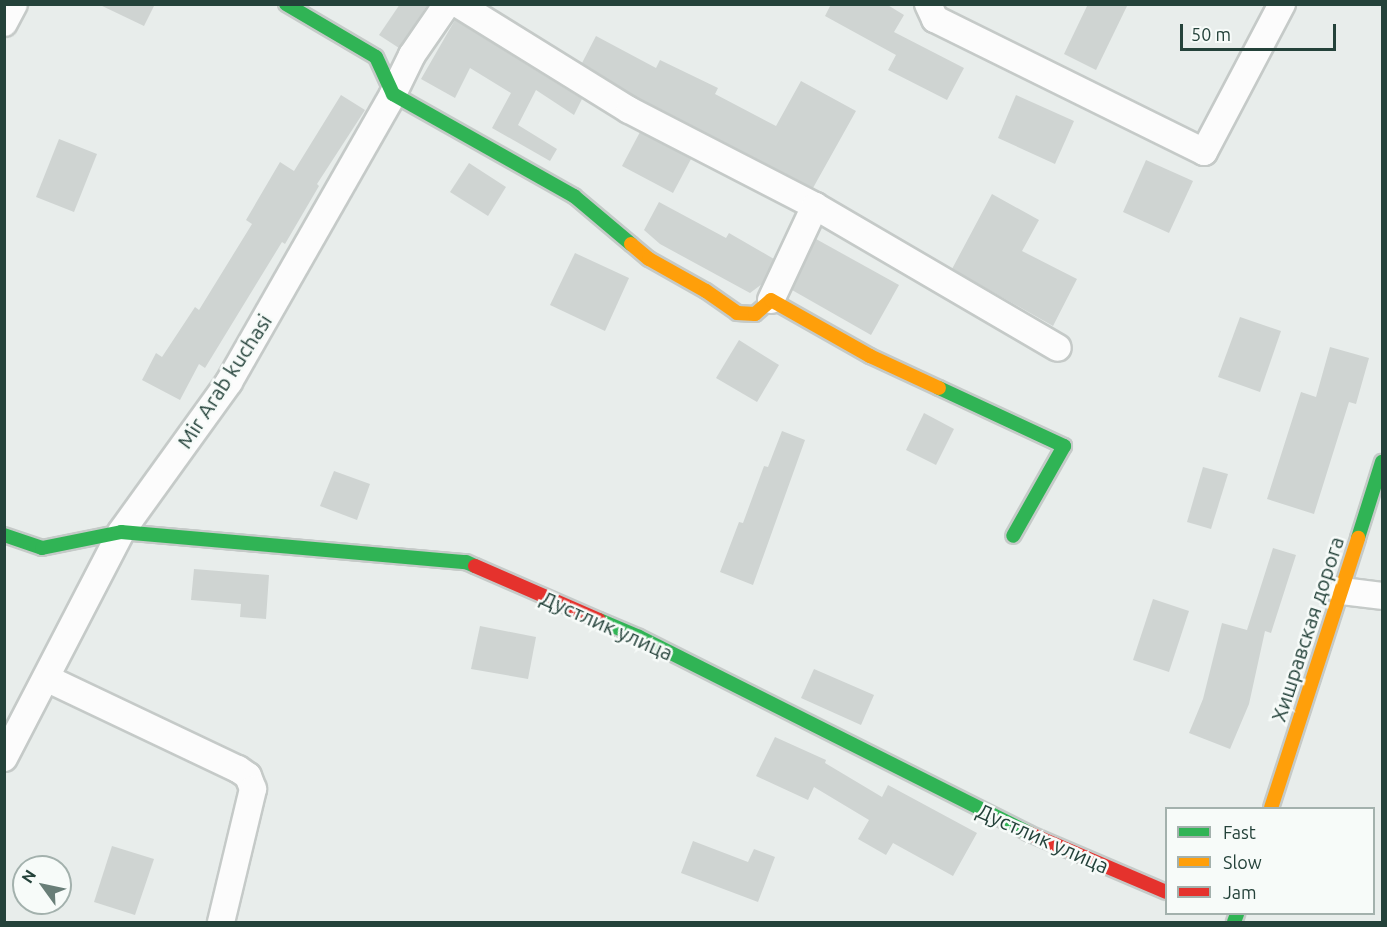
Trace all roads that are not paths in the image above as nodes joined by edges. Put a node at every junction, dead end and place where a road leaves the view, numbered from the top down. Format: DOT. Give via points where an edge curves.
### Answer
graph roads {
  1 [pos="14,4"];
  2 [pos="286,4"];
  3 [pos="447,4"];
  4 [pos="458,4"];
  5 [pos="927,4"];
  6 [pos="1282,4"];
  7 [pos="4,23"];
  8 [pos="393,94"];
  9 [pos="815,206"];
  10 [pos="771,300"];
  11 [pos="1058,348"];
  12 [pos="1383,462"];
  13 [pos="121,532"];
  14 [pos="4,535"];
  15 [pos="1013,536"];
  16 [pos="1342,591"];
  17 [pos="1383,596"];
  18 [pos="46,678"];
  19 [pos="4,758"];
  20 [pos="1271,807"];
  21 [pos="1165,891"];
  22 [pos="221,922"];
  1 -- 7 [label="street"];
  2 -- 8 [label="street" via="376,57"];
  3 -- 8 [label="street, Mir Arab kuchasi" via="412,55"];
  4 -- 9 [label="street" via="629,110"];
  5 -- 6 [label="street" via="935,20 1204,152"];
  8 -- 10 [label="street" via="574,196 649,260 737,313 755,314"];
  8 -- 13 [label="street, Mir Arab kuchasi" via="229,382"];
  9 -- 10 [label="street"];
  9 -- 11 [label="street"];
  10 -- 15 [label="street" via="870,356 1064,446"];
  12 -- 16 [label="street, Хишравская дорога"];
  13 -- 14 [label="street, Дустлик улица" via="42,548"];
  13 -- 18 [label="street, Mir Arab kuchasi"];
  13 -- 21 [label="street, Дустлик улица" via="466,562 639,637 1007,824"];
  16 -- 17 [label="street"];
  16 -- 20 [label="street, Хишравская дорога"];
  18 -- 19 [label="street, Mir Arab kuchasi"];
  18 -- 22 [label="street" via="248,776 253,789"];
}
